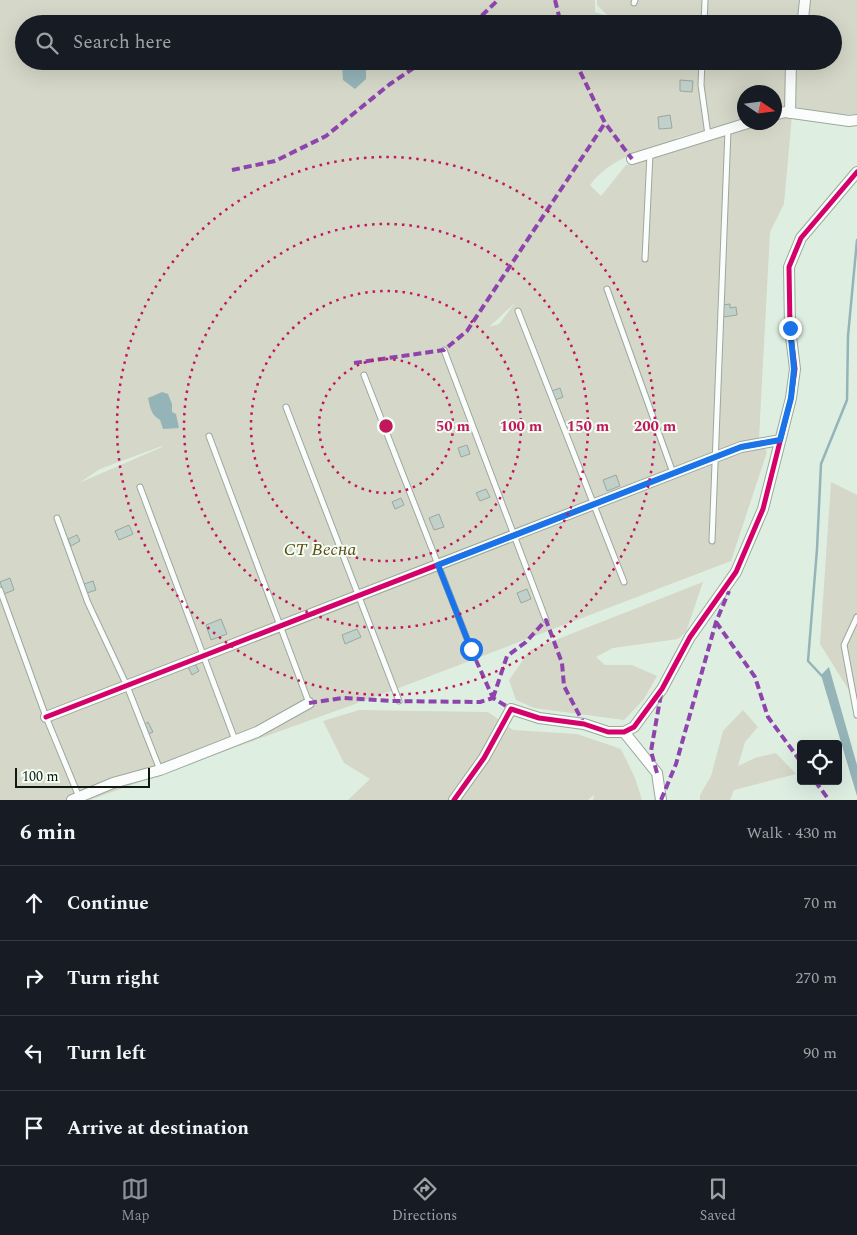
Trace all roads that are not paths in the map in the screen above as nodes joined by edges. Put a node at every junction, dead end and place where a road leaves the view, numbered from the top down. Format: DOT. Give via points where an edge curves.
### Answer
graph roads {
  1 [pos="706,0"];
  2 [pos="805,0"];
  3 [pos="705,15"];
  4 [pos="803,15"];
  5 [pos="702,70"];
  6 [pos="791,70"];
  7 [pos="790,113"];
  8 [pos="782,114"];
  9 [pos="857,120"];
  10 [pos="737,127"];
  11 [pos="728,130"];
  12 [pos="708,136"];
  13 [pos="650,153"];
  14 [pos="632,159"];
  15 [pos="857,172"];
  16 [pos="644,259"];
  17 [pos="607,289"];
  18 [pos="518,311"];
  19 [pos="444,350"];
  20 [pos="364,375"];
  21 [pos="286,407"];
  22 [pos="209,436"];
  23 [pos="780,440"];
  24 [pos="714,458"];
  25 [pos="674,474"];
  26 [pos="140,487"];
  27 [pos="593,505"];
  28 [pos="57,518"];
  29 [pos="516,536"];
  30 [pos="712,541"];
  31 [pos="438,565"];
  32 [pos="624,582"];
  33 [pos="0,590"];
  34 [pos="360,596"];
  35 [pos="857,617"];
  36 [pos="546,620"];
  37 [pos="282,626"];
  38 [pos="471,649"];
  39 [pos="205,656"];
  40 [pos="127,686"];
  41 [pos="399,701"];
  42 [pos="309,703"];
  43 [pos="857,715"];
  44 [pos="46,717"];
  45 [pos="624,732"];
  46 [pos="235,740"];
  47 [pos="160,770"];
  48 [pos="78,799"];
  49 [pos="454,800"];
  50 [pos="661,800"];
  1 -- 3 [label="lane"];
  2 -- 4 [label="street"];
  5 -- 12 [label="lane"];
  6 -- 7 [label="street"];
  7 -- 8 [label="street"];
  7 -- 9 [label="street"];
  10 -- 11 [label="street"];
  11 -- 12 [label="street"];
  11 -- 24 [label="lane"];
  12 -- 13 [label="street"];
  13 -- 14 [label="street"];
  13 -- 16 [label="lane"];
  15 -- 23 [label="street" via="801,238 789,267 794,369 791,398"];
  17 -- 25 [label="lane"];
  18 -- 27 [label="lane"];
  19 -- 29 [label="lane"];
  20 -- 31 [label="lane"];
  21 -- 34 [label="lane"];
  22 -- 37 [label="lane"];
  23 -- 24 [label="street" via="741,447"];
  23 -- 45 [label="street" via="763,509 736,572 690,637 662,689 634,727"];
  24 -- 25 [label="street"];
  24 -- 30 [label="lane"];
  25 -- 27 [label="street"];
  26 -- 39 [label="lane"];
  27 -- 29 [label="street"];
  27 -- 32 [label="lane"];
  28 -- 40 [label="lane" via="88,603"];
  29 -- 31 [label="street"];
  29 -- 36 [label="lane"];
  31 -- 34 [label="street"];
  31 -- 38 [label="lane"];
  33 -- 44 [label="lane"];
  34 -- 37 [label="street"];
  34 -- 41 [label="lane"];
  35 -- 43 [label="lane" via="844,645"];
  37 -- 39 [label="street"];
  37 -- 42 [label="lane"];
  39 -- 40 [label="street"];
  39 -- 46 [label="lane"];
  40 -- 44 [label="street"];
  40 -- 47 [label="lane"];
  42 -- 46 [label="street" via="258,732"];
  44 -- 48 [label="lane"];
  45 -- 49 [label="street" via="608,732 584,724 539,718 511,709 484,758"];
  45 -- 50 [label="street" via="657,773"];
  46 -- 47 [label="street"];
  47 -- 48 [label="street" via="113,783"];
}
